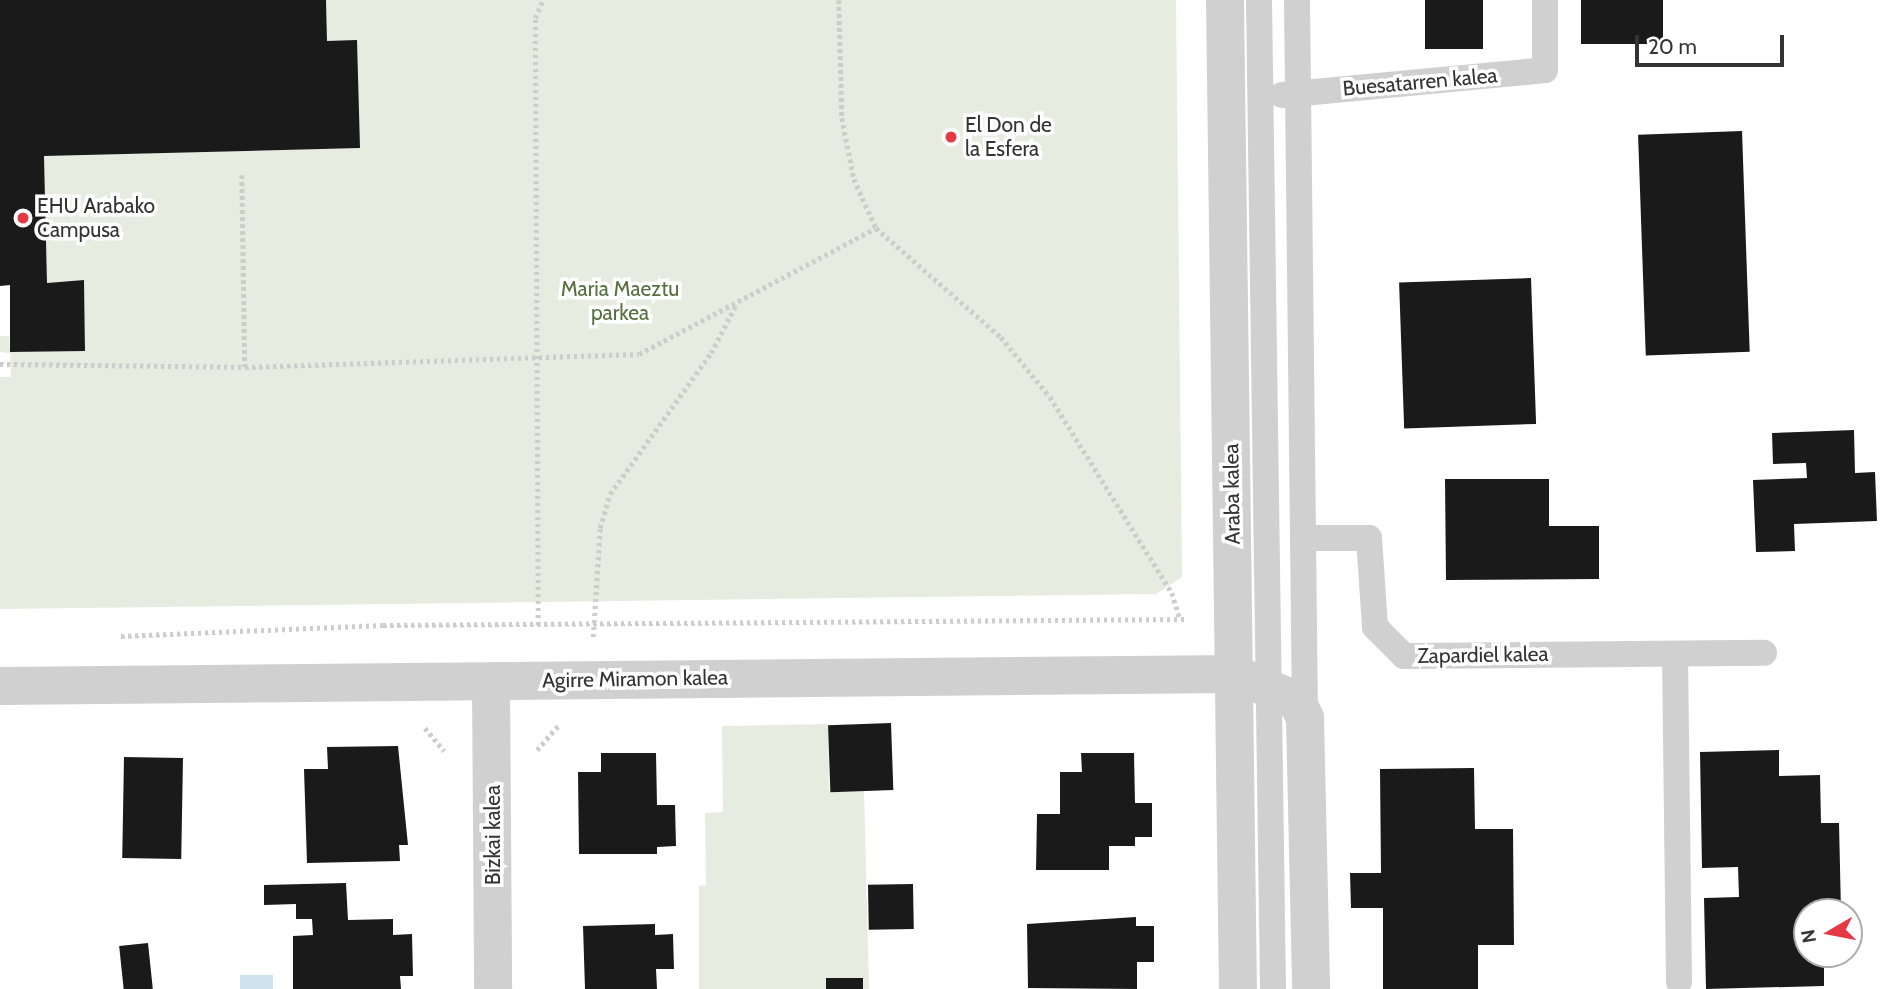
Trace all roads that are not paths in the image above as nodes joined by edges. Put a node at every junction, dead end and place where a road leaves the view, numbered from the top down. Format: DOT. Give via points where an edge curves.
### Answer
graph roads {
  1 [pos="1225,0"];
  2 [pos="1259,0"];
  3 [pos="1297,0"];
  4 [pos="1545,0"];
  5 [pos="1298,93"];
  6 [pos="1243,100"];
  7 [pos="1303,538"];
  8 [pos="1675,653"];
  9 [pos="1764,653"];
  10 [pos="1252,680"];
  11 [pos="491,682"];
  12 [pos="0,686"];
  13 [pos="1305,718"];
  14 [pos="1679,982"];
  15 [pos="494,989"];
  16 [pos="1238,989"];
  17 [pos="1273,989"];
  18 [pos="1311,989"];
  1 -- 6 [label="street, Araba kalea"];
  2 -- 6 [label="lane, Araba kalea"];
  3 -- 5 [label="lane"];
  4 -- 5 [label="lane, Buesatarren kalea" via="1545,70"];
  5 -- 6 [label="lane, Buesatarren kalea"];
  5 -- 7 [label="lane"];
  6 -- 10 [label="street, Araba kalea"];
  7 -- 8 [label="lane, Zapardiel kalea" via="1369,538 1375,627 1404,656"];
  7 -- 13 [label="lane"];
  8 -- 9 [label="lane, Zapardiel kalea"];
  8 -- 14 [label="lane"];
  10 -- 11 [label="street, Agirre Miramon kalea"];
  10 -- 13 [label="street" via="1296,700"];
  10 -- 16 [label="street, Araba kalea"];
  10 -- 17 [label="lane, Araba kalea"];
  11 -- 12 [label="street, Agirre Miramon kalea"];
  11 -- 15 [label="street, Bizkai kalea"];
  13 -- 18 [label="street"];
}
